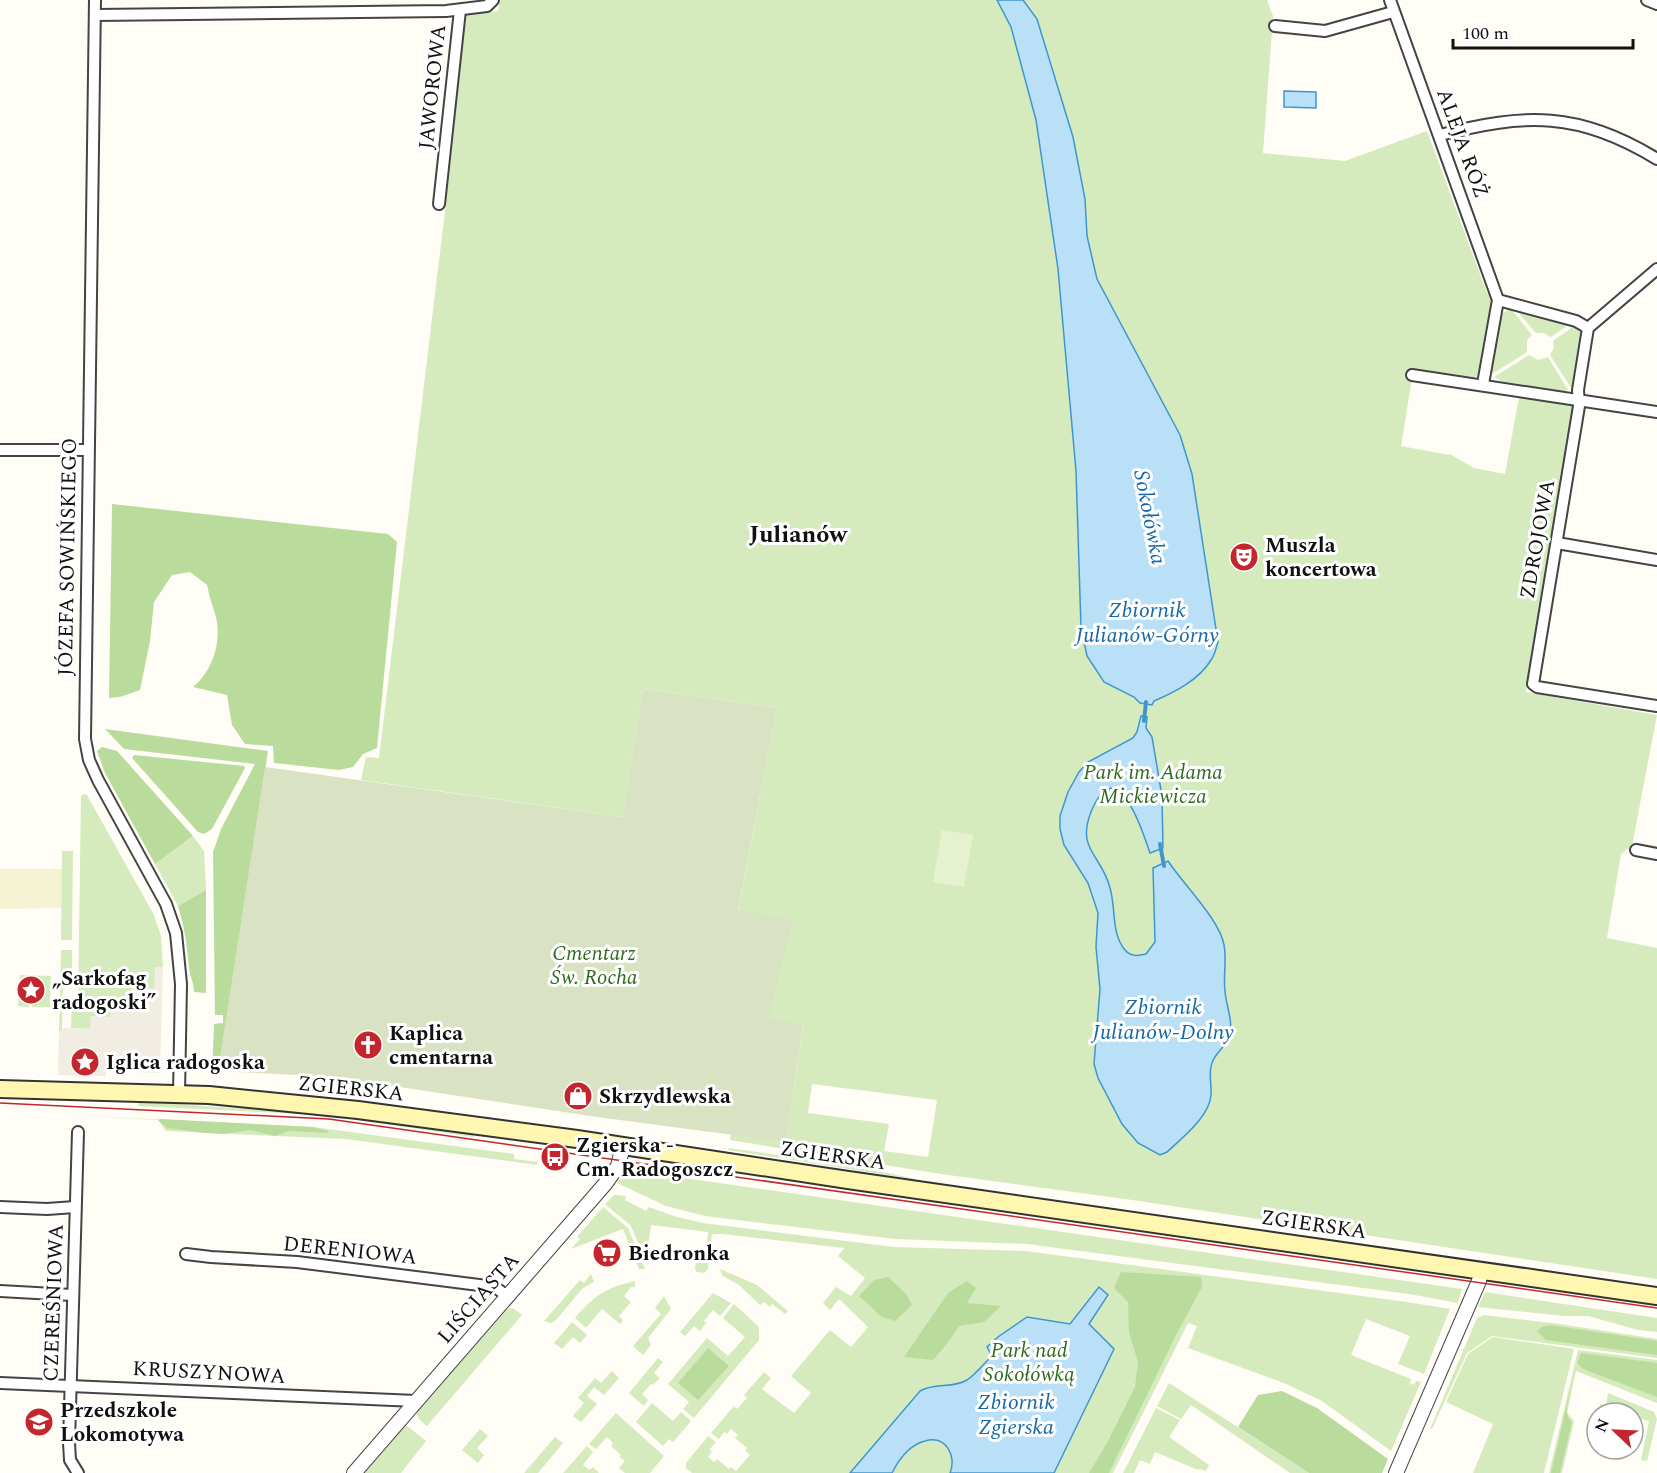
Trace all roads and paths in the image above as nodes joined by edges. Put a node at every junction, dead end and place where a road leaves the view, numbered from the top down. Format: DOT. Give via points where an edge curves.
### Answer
graph roads {
  1 [pos="95,0"];
  2 [pos="493,0"];
  3 [pos="1647,0"];
  4 [pos="1392,3"];
  5 [pos="1657,4"];
  6 [pos="460,10"];
  7 [pos="94,15"];
  8 [pos="1275,26"];
  9 [pos="1440,135"];
  10 [pos="1657,159"];
  11 [pos="439,204"];
  12 [pos="1657,269"];
  13 [pos="1498,300"];
  14 [pos="1588,328"];
  15 [pos="1412,375"];
  16 [pos="1483,384"];
  17 [pos="1580,399"];
  18 [pos="1657,412"];
  19 [pos="0,450"];
  20 [pos="88,450"];
  21 [pos="1557,543"];
  22 [pos="1657,560"];
  23 [pos="1657,706"];
  24 [pos="1636,850"];
  25 [pos="1657,854"];
  26 [pos="0,1089"];
  27 [pos="179,1094"];
  28 [pos="78,1132"];
  29 [pos="623,1146"];
  30 [pos="0,1207"];
  31 [pos="75,1207"];
  32 [pos="186,1254"];
  33 [pos="1481,1271"];
  34 [pos="0,1292"];
  35 [pos="72,1295"];
  36 [pos="507,1296"];
  37 [pos="1657,1296"];
  38 [pos="0,1383"];
  39 [pos="70,1385"];
  40 [pos="416,1401"];
  41 [pos="78,1473"];
  42 [pos="354,1473"];
  43 [pos="1396,1473"];
  1 -- 7 [label="street, JÓZEFA SOWIŃSKIEGO"];
  2 -- 6 [label="street, JAWOROWA" via="487,6"];
  3 -- 5 [label="street"];
  4 -- 8 [label="street" via="1325,31"];
  4 -- 9 [label="street, ALEJA RÓŻ"];
  6 -- 7 [label="street"];
  6 -- 11 [label="street, JAWOROWA"];
  7 -- 20 [label="street, JÓZEFA SOWIŃSKIEGO"];
  9 -- 10 [label="street" via="1493,122 1548,120 1596,129"];
  9 -- 13 [label="street, ALEJA RÓŻ"];
  12 -- 14 [label="street"];
  13 -- 14 [label="street" via="1576,321"];
  13 -- 16 [label="street, ALEJA RÓŻ"];
  14 -- 17 [label="street, ZDROJOWA"];
  15 -- 16 [label="street"];
  16 -- 17 [label="street"];
  17 -- 18 [label="street"];
  17 -- 21 [label="street, ZDROJOWA"];
  19 -- 20 [label="street"];
  20 -- 27 [label="street, JÓZEFA SOWIŃSKIEGO" via="85,739 98,780 174,924 181,968"];
  21 -- 22 [label="street"];
  21 -- 23 [label="street, ZDROJOWA" via="1533,684"];
  24 -- 25 [label="street"];
  26 -- 27 [label="main road, ZGIERSKA"];
  27 -- 29 [label="main road, ZGIERSKA" via="358,1110"];
  28 -- 31 [label="street, CZEREŚNIOWA"];
  29 -- 33 [label="main road, ZGIERSKA"];
  29 -- 36 [label="street, LIŚCIASTA" via="617,1170"];
  30 -- 31 [label="street"];
  31 -- 35 [label="street, CZEREŚNIOWA"];
  32 -- 36 [label="street, DERENIOWA" via="297,1262 495,1287"];
  33 -- 37 [label="main road, ZGIERSKA"];
  33 -- 43 [label="street"];
  34 -- 35 [label="street"];
  35 -- 39 [label="street, CZEREŚNIOWA"];
  36 -- 40 [label="street, LIŚCIASTA"];
  38 -- 39 [label="street, KRUSZYNOWA"];
  39 -- 40 [label="street, KRUSZYNOWA"];
  39 -- 41 [label="street, CZEREŚNIOWA" via="70,1460"];
  40 -- 42 [label="street, LIŚCIASTA"];
}
